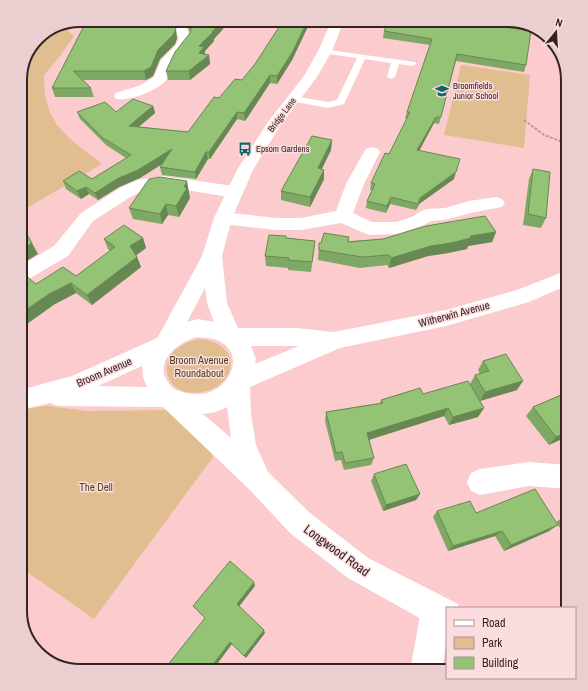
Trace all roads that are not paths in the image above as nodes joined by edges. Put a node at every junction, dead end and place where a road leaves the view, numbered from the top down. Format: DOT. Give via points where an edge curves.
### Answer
graph roads {
  1 [pos="180,27"];
  2 [pos="335,27"];
  3 [pos="325,51"];
  4 [pos="362,56"];
  5 [pos="396,61"];
  6 [pos="412,64"];
  7 [pos="391,77"];
  8 [pos="121,96"];
  9 [pos="294,99"];
  10 [pos="372,152"];
  11 [pos="458,191"];
  12 [pos="234,192"];
  13 [pos="496,203"];
  14 [pos="469,207"];
  15 [pos="343,216"];
  16 [pos="223,218"];
  17 [pos="212,256"];
  18 [pos="27,271"];
  19 [pos="561,280"];
  20 [pos="232,336"];
  21 [pos="337,340"];
  22 [pos="164,344"];
  23 [pos="239,383"];
  24 [pos="44,396"];
  25 [pos="169,398"];
  26 [pos="27,399"];
  27 [pos="561,476"];
  28 [pos="259,481"];
  29 [pos="480,482"];
  30 [pos="441,613"];
  31 [pos="428,664"];
  1 -- 8 [label="street" via="186,38 168,60 160,79 146,88"];
  2 -- 3 [label="street, Bridge Lane"];
  3 -- 4 [label="lane"];
  3 -- 9 [label="street, Bridge Lane"];
  4 -- 5 [label="lane"];
  4 -- 9 [label="lane" via="341,102 328,105"];
  5 -- 6 [label="lane"];
  5 -- 7 [label="lane"];
  9 -- 12 [label="street, Bridge Lane" via="266,136"];
  10 -- 15 [label="street" via="355,184"];
  11 -- 14 [label="street"];
  12 -- 16 [label="street, Bridge Lane"];
  12 -- 18 [label="street" via="163,181 143,184 87,217 61,251"];
  13 -- 14 [label="street"];
  14 -- 15 [label="street" via="445,214 428,215 397,228 369,229"];
  15 -- 16 [label="street" via="301,224"];
  16 -- 17 [label="street, Bridge Lane"];
  17 -- 20 [label="street, Bridge Lane" via="217,303"];
  17 -- 22 [label="street, Bridge Lane"];
  19 -- 21 [label="street, Witherwin Avenue" via="522,296 446,318"];
  20 -- 21 [label="street, Witherwin Avenue"];
  20 -- 22 [label="street" via="220,330 198,328 175,335"];
  20 -- 23 [label="street" via="243,351 245,361"];
  21 -- 23 [label="street, Witherwin Avenue"];
  22 -- 24 [label="street, Broom Avenue" via="86,380"];
  22 -- 25 [label="street" via="157,353 153,365 154,378 160,390"];
  23 -- 25 [label="street" via="221,398 208,403 182,404"];
  23 -- 28 [label="street, Longwood Road" via="239,414 244,445"];
  24 -- 25 [label="street, Broom Avenue"];
  24 -- 26 [label="street, Broom Avenue"];
  25 -- 28 [label="street, Longwood Road"];
  27 -- 29 [label="street" via="530,474"];
  28 -- 30 [label="street, Longwood Road" via="300,523 358,568"];
  30 -- 31 [label="street"];
}
